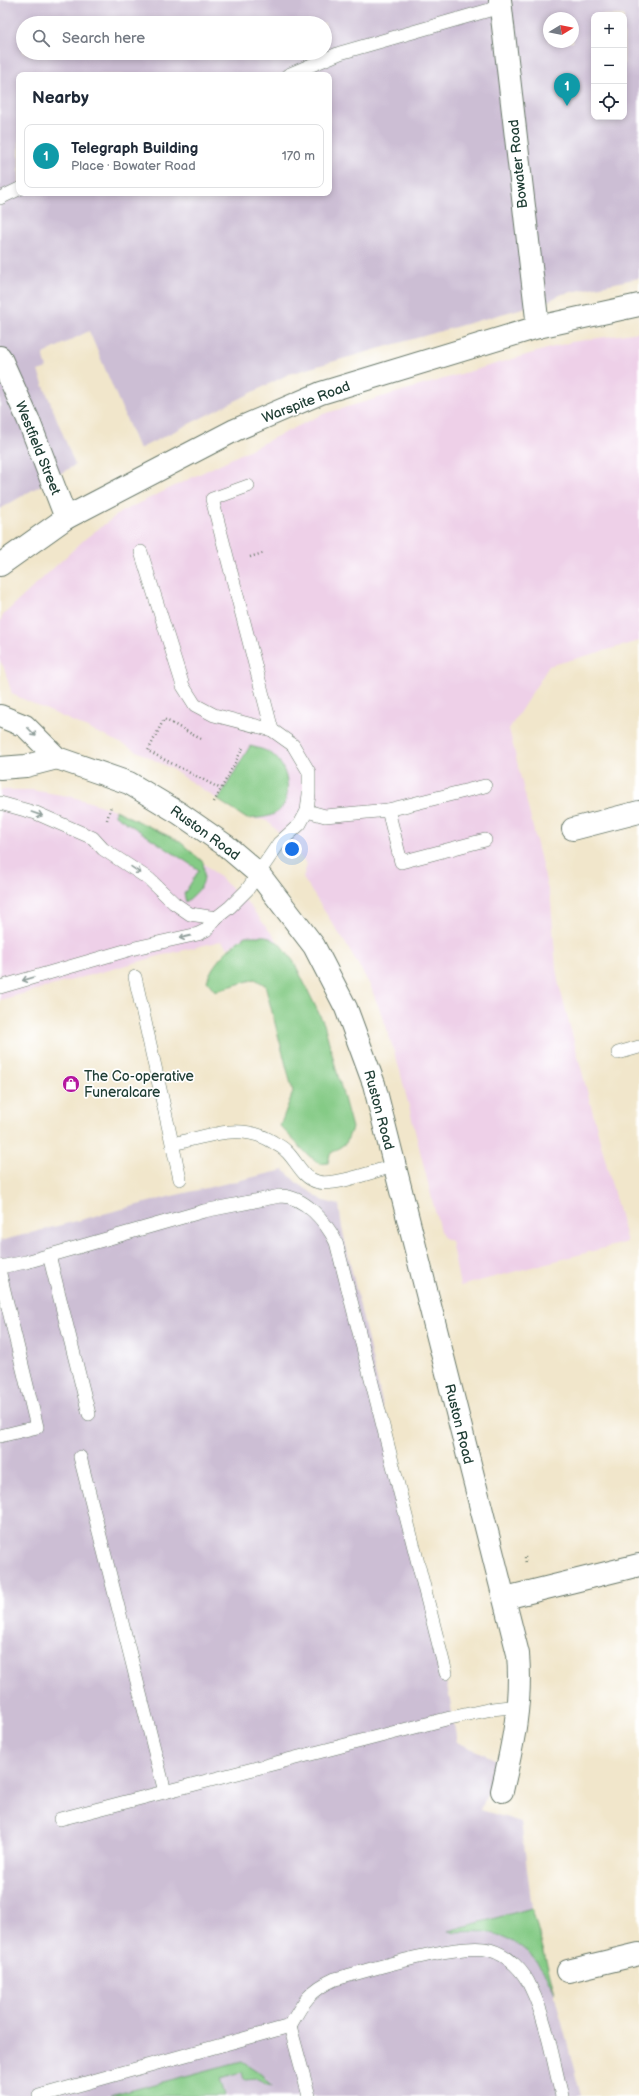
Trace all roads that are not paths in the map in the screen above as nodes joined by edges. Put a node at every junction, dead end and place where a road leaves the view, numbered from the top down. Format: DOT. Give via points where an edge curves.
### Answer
graph roads {
  1 [pos="500,4"];
  2 [pos="332,56"];
  3 [pos="323,60"];
  4 [pos="295,72"];
  5 [pos="16,190"];
  6 [pos="0,198"];
  7 [pos="639,305"];
  8 [pos="538,327"];
  9 [pos="0,357"];
  10 [pos="248,486"];
  11 [pos="66,518"];
  12 [pos="141,552"];
  13 [pos="0,565"];
  14 [pos="0,716"];
  15 [pos="272,730"];
  16 [pos="57,758"];
  17 [pos="0,768"];
  18 [pos="485,786"];
  19 [pos="0,803"];
  20 [pos="388,810"];
  21 [pos="307,811"];
  22 [pos="639,812"];
  23 [pos="573,829"];
  24 [pos="485,840"];
  25 [pos="258,874"];
  26 [pos="216,918"];
  27 [pos="135,977"];
  28 [pos="0,987"];
  29 [pos="639,1048"];
  30 [pos="618,1053"];
  31 [pos="173,1144"];
  32 [pos="393,1166"];
  33 [pos="180,1179"];
  34 [pos="49,1255"];
  35 [pos="0,1267"];
  36 [pos="0,1274"];
  37 [pos="89,1414"];
  38 [pos="0,1436"];
  39 [pos="80,1457"];
  40 [pos="639,1565"];
  41 [pos="505,1598"];
  42 [pos="446,1673"];
  43 [pos="518,1706"];
  44 [pos="502,1791"];
  45 [pos="165,1792"];
  46 [pos="60,1818"];
  47 [pos="639,1954"];
  48 [pos="568,1971"];
  49 [pos="290,2026"];
  50 [pos="39,2096"];
  51 [pos="309,2096"];
  52 [pos="562,2096"];
  1 -- 2 [label="lane"];
  1 -- 8 [label="street, Bowater Road"];
  3 -- 4 [label="lane"];
  5 -- 6 [label="lane"];
  7 -- 8 [label="street, Warspite Road"];
  8 -- 11 [label="street, Warspite Road" via="321,393 235,430"];
  9 -- 11 [label="street, Westfield Street" via="28,419"];
  10 -- 15 [label="lane" via="212,499"];
  11 -- 13 [label="street, Warspite Road"];
  12 -- 15 [label="lane" via="183,686 196,705 214,715"];
  14 -- 16 [label="street, Ruston Road, one-way" via="26,726"];
  15 -- 21 [label="lane" via="293,745 309,772"];
  16 -- 17 [label="street" via="26,766"];
  16 -- 25 [label="street, Ruston Road" via="129,783 225,845"];
  18 -- 20 [label="lane"];
  19 -- 26 [label="lane, one-way" via="36,813 92,838 103,849 149,879 174,903 190,914"];
  20 -- 21 [label="lane" via="325,816"];
  20 -- 24 [label="lane" via="401,862"];
  21 -- 25 [label="lane" via="300,824 279,843"];
  22 -- 23 [label="street"];
  25 -- 26 [label="lane" via="237,901"];
  25 -- 32 [label="street, Ruston Road" via="314,946 346,1008 374,1084"];
  26 -- 28 [label="lane, one-way" via="206,930 198,934 135,948"];
  27 -- 31 [label="lane"];
  29 -- 30 [label="lane"];
  31 -- 32 [label="lane" via="232,1131 248,1132 266,1138 286,1150 299,1170 318,1182 331,1182"];
  31 -- 33 [label="lane"];
  32 -- 41 [label="street, Ruston Road"];
  34 -- 35 [label="lane"];
  34 -- 37 [label="lane"];
  34 -- 42 [label="lane" via="204,1211 280,1196 289,1196 300,1201 329,1228 343,1265"];
  36 -- 38 [label="lane" via="37,1427"];
  39 -- 45 [label="lane"];
  40 -- 41 [label="street"];
  41 -- 43 [label="street, Ruston Road" via="518,1654"];
  43 -- 44 [label="street, Ruston Road" via="515,1738"];
  43 -- 45 [label="lane" via="450,1718"];
  45 -- 46 [label="lane"];
  47 -- 48 [label="street"];
  49 -- 50 [label="lane"];
  49 -- 51 [label="lane"];
  49 -- 52 [label="lane" via="304,2001 318,1986 335,1979 449,1951 489,1950 504,1956 520,1970 531,1987"];
}
